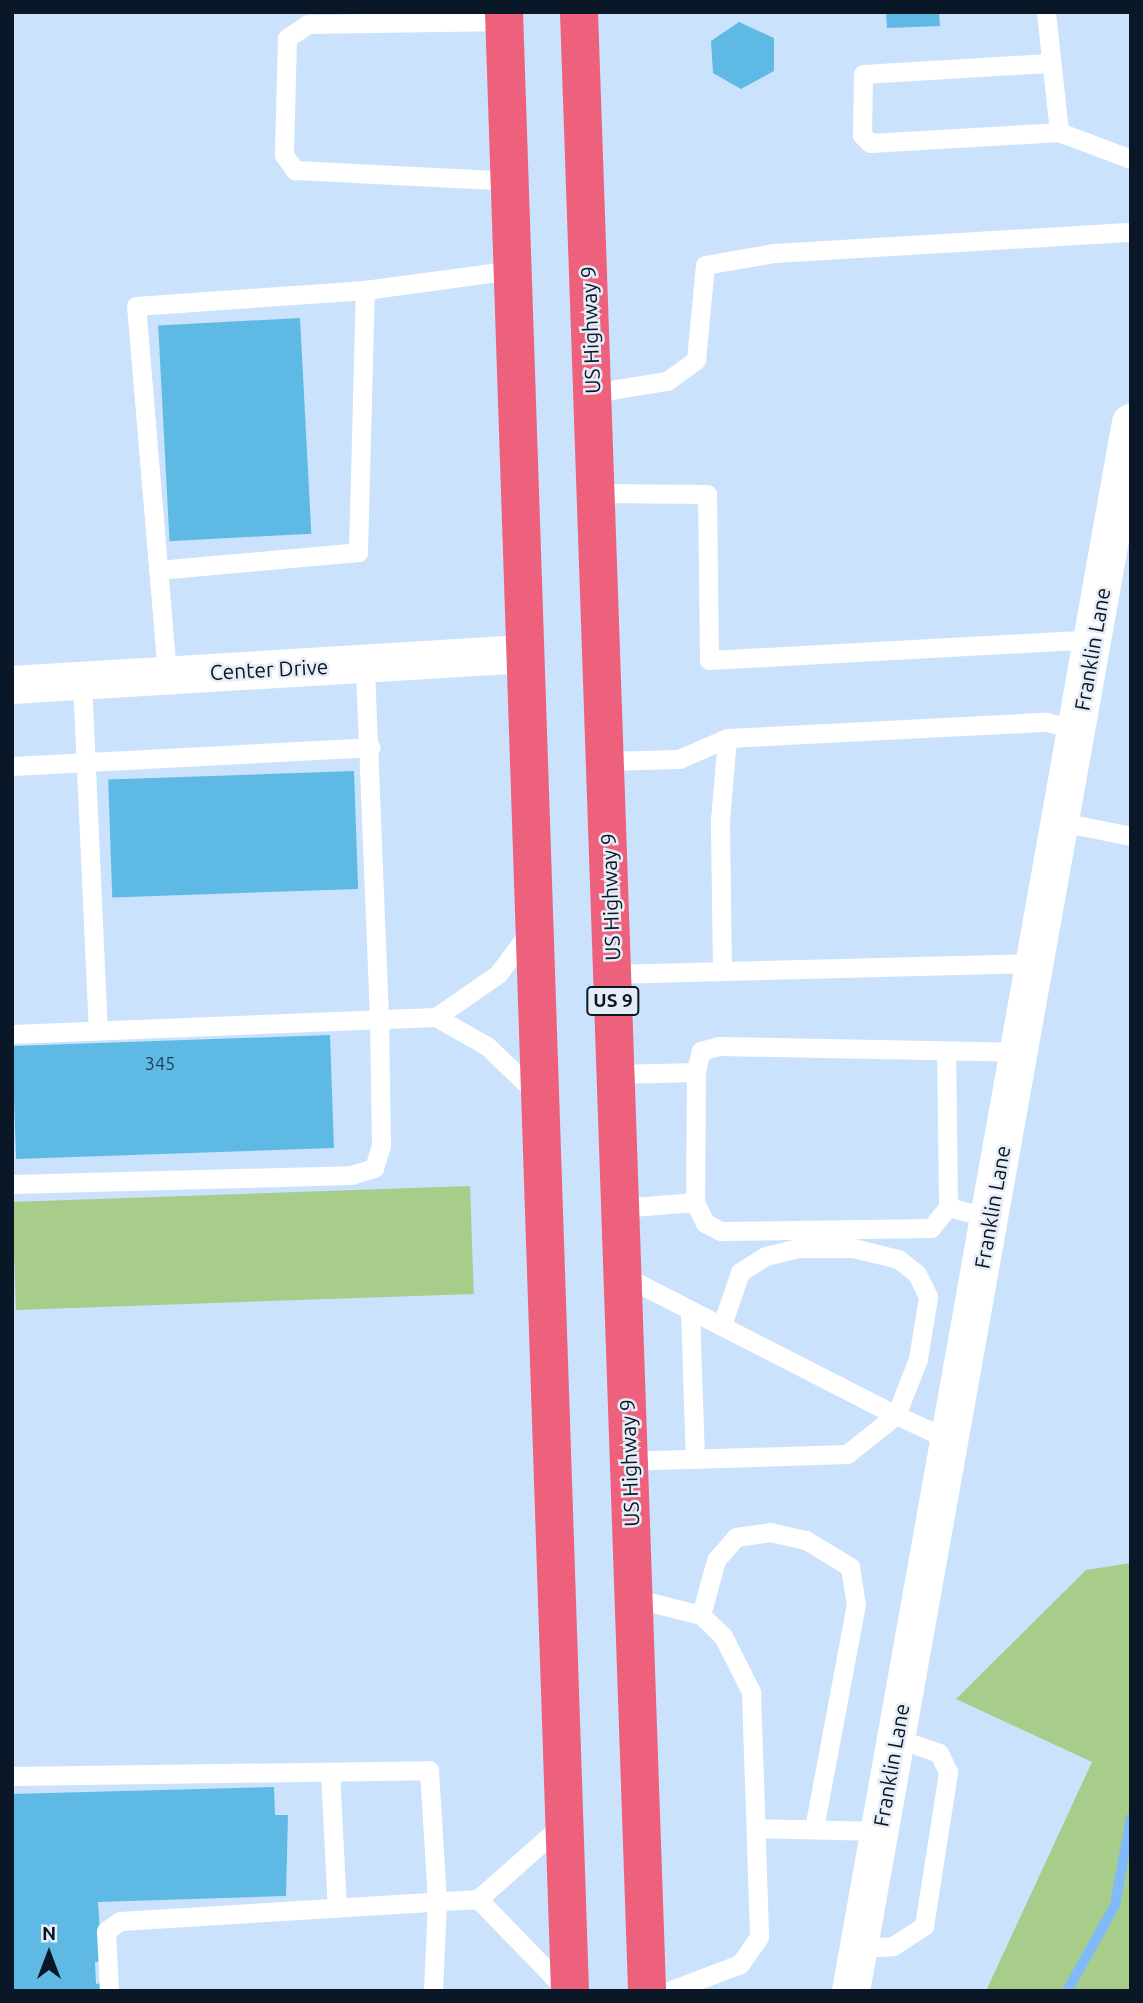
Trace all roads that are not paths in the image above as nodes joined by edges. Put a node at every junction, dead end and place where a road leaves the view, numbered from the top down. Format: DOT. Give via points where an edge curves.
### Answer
graph roads {
  1 [pos="579,12"];
  2 [pos="1046,12"];
  3 [pos="504,17"];
  4 [pos="1048,63"];
  5 [pos="1059,132"];
  6 [pos="1131,159"];
  7 [pos="510,181"];
  8 [pos="1131,232"];
  9 [pos="513,270"];
  10 [pos="365,290"];
  11 [pos="592,393"];
  12 [pos="1131,423"];
  13 [pos="596,494"];
  14 [pos="158,570"];
  15 [pos="1094,639"];
  16 [pos="526,654"];
  17 [pos="365,664"];
  18 [pos="167,674"];
  19 [pos="82,681"];
  20 [pos="12,685"];
  21 [pos="1077,729"];
  22 [pos="727,738"];
  23 [pos="370,747"];
  24 [pos="605,761"];
  25 [pos="86,762"];
  26 [pos="12,766"];
  27 [pos="1060,822"];
  28 [pos="1131,836"];
  29 [pos="534,925"];
  30 [pos="1035,963"];
  31 [pos="722,971"];
  32 [pos="612,974"];
  33 [pos="436,1017"];
  34 [pos="379,1018"];
  35 [pos="98,1031"];
  36 [pos="12,1034"];
  37 [pos="946,1051"];
  38 [pos="1019,1052"];
  39 [pos="696,1072"];
  40 [pos="615,1074"];
  41 [pos="540,1097"];
  42 [pos="12,1184"];
  43 [pos="695,1202"];
  44 [pos="620,1208"];
  45 [pos="947,1208"];
  46 [pos="989,1218"];
  47 [pos="622,1275"];
  48 [pos="690,1310"];
  49 [pos="722,1325"];
  50 [pos="896,1415"];
  51 [pos="950,1440"];
  52 [pos="695,1459"];
  53 [pos="629,1461"];
  54 [pos="633,1598"];
  55 [pos="701,1615"];
  56 [pos="896,1738"];
  57 [pos="330,1772"];
  58 [pos="12,1776"];
  59 [pos="565,1822"];
  60 [pos="756,1828"];
  61 [pos="814,1829"];
  62 [pos="880,1830"];
  63 [pos="478,1899"];
  64 [pos="437,1902"];
  65 [pos="337,1908"];
  66 [pos="858,1948"];
  67 [pos="109,1991"];
  68 [pos="433,1991"];
  69 [pos="569,1991"];
  70 [pos="647,1991"];
  71 [pos="669,1991"];
  72 [pos="851,1991"];
  1 -- 11 [label="highway, US Highway 9 / US 9"];
  2 -- 4 [label="lane"];
  3 -- 7 [label="highway"];
  3 -- 7 [label="lane" via="308,24 288,38 284,155 295,170"];
  4 -- 5 [label="lane"];
  4 -- 5 [label="lane" via="863,74 862,135 870,144"];
  5 -- 6 [label="lane"];
  7 -- 9 [label="highway"];
  8 -- 11 [label="lane" via="774,253 705,265 696,360 667,382"];
  9 -- 10 [label="lane"];
  9 -- 16 [label="highway"];
  10 -- 14 [label="lane" via="358,552"];
  10 -- 14 [label="lane" via="136,306"];
  11 -- 13 [label="highway, US Highway 9 / US 9"];
  12 -- 15 [label="street, Franklin Lane"];
  13 -- 15 [label="lane" via="707,494 709,660"];
  13 -- 24 [label="highway, US Highway 9 / US 9"];
  14 -- 18 [label="lane"];
  15 -- 21 [label="street, Franklin Lane"];
  16 -- 17 [label="street, Center Drive"];
  16 -- 29 [label="highway"];
  17 -- 18 [label="street, Center Drive"];
  17 -- 23 [label="lane"];
  18 -- 19 [label="street, Center Drive"];
  19 -- 20 [label="street, Center Drive"];
  19 -- 25 [label="lane"];
  21 -- 22 [label="lane" via="1046,722"];
  21 -- 27 [label="street, Franklin Lane"];
  22 -- 24 [label="lane" via="679,760"];
  22 -- 31 [label="lane" via="720,820"];
  23 -- 25 [label="lane"];
  23 -- 34 [label="lane"];
  24 -- 32 [label="highway, US Highway 9 / US 9"];
  25 -- 26 [label="lane"];
  25 -- 35 [label="lane"];
  27 -- 28 [label="lane"];
  27 -- 30 [label="street, Franklin Lane"];
  29 -- 33 [label="lane" via="498,974"];
  29 -- 41 [label="highway"];
  30 -- 31 [label="lane"];
  30 -- 38 [label="street, Franklin Lane"];
  31 -- 32 [label="lane"];
  32 -- 40 [label="highway, US Highway 9 / US 9"];
  33 -- 34 [label="lane"];
  33 -- 41 [label="lane" via="487,1046"];
  34 -- 35 [label="lane"];
  34 -- 42 [label="lane" via="381,1145 374,1168 351,1175"];
  35 -- 36 [label="lane"];
  37 -- 38 [label="lane"];
  37 -- 39 [label="lane" via="718,1046 701,1051"];
  37 -- 45 [label="lane"];
  38 -- 46 [label="street, Franklin Lane"];
  39 -- 40 [label="lane"];
  39 -- 43 [label="lane"];
  40 -- 44 [label="highway, US Highway 9 / US 9"];
  41 -- 59 [label="highway"];
  43 -- 44 [label="lane"];
  43 -- 45 [label="lane" via="705,1223 721,1231 932,1228"];
  44 -- 47 [label="highway, US Highway 9 / US 9"];
  45 -- 46 [label="lane"];
  46 -- 51 [label="street, Franklin Lane"];
  47 -- 48 [label="lane"];
  47 -- 53 [label="highway, US Highway 9 / US 9"];
  48 -- 49 [label="lane"];
  48 -- 52 [label="lane"];
  49 -- 50 [label="lane"];
  49 -- 50 [label="lane" via="740,1272 766,1256 798,1248 853,1248 898,1259 917,1274 928,1297 918,1359"];
  50 -- 51 [label="lane"];
  50 -- 52 [label="lane" via="847,1454"];
  51 -- 56 [label="street, Franklin Lane"];
  52 -- 53 [label="lane"];
  53 -- 54 [label="highway, US Highway 9 / US 9"];
  54 -- 55 [label="lane"];
  54 -- 70 [label="highway, US Highway 9 / US 9"];
  55 -- 60 [label="lane" via="723,1636 751,1692"];
  55 -- 61 [label="lane" via="716,1560 736,1537 770,1532 806,1540 850,1567 856,1604"];
  56 -- 62 [label="street, Franklin Lane"];
  56 -- 66 [label="lane" via="939,1753 948,1772 924,1926 894,1946"];
  57 -- 58 [label="lane"];
  57 -- 64 [label="lane" via="429,1770"];
  57 -- 65 [label="lane"];
  59 -- 63 [label="lane"];
  59 -- 69 [label="highway"];
  60 -- 61 [label="lane"];
  60 -- 71 [label="lane" via="759,1937 740,1964"];
  61 -- 62 [label="lane"];
  62 -- 66 [label="street, Franklin Lane"];
  63 -- 64 [label="lane"];
  63 -- 69 [label="lane"];
  64 -- 65 [label="lane"];
  64 -- 68 [label="lane"];
  65 -- 67 [label="lane" via="111,1924"];
  66 -- 72 [label="street, Franklin Lane"];
}
